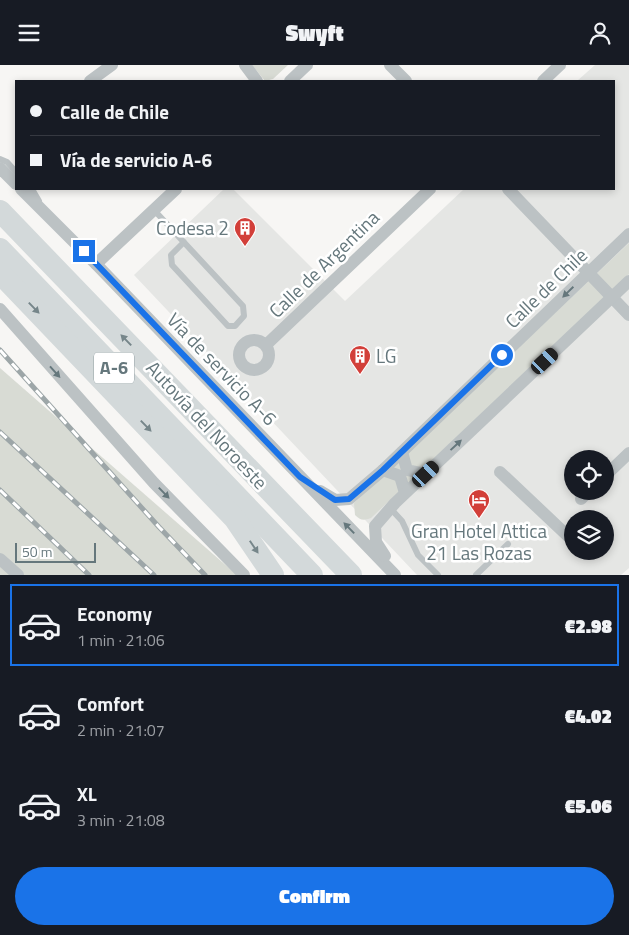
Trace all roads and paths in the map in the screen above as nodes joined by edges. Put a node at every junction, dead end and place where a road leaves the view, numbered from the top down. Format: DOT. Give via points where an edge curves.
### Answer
graph roads {
  1 [pos="112,65"];
  2 [pos="244,65"];
  3 [pos="307,65"];
  4 [pos="390,65"];
  5 [pos="560,65"];
  6 [pos="91,80"];
  7 [pos="256,80"];
  8 [pos="291,80"];
  9 [pos="405,80"];
  10 [pos="544,80"];
  11 [pos="0,159"];
  12 [pos="0,168"];
  13 [pos="15,171"];
  14 [pos="15,183"];
  15 [pos="22,190"];
  16 [pos="33,190"];
  17 [pos="175,190"];
  18 [pos="429,190"];
  19 [pos="509,190"];
  20 [pos="154,210"];
  21 [pos="0,211"];
  22 [pos="45,213"];
  23 [pos="629,234"];
  24 [pos="184,241"];
  25 [pos="0,249"];
  26 [pos="96,264"];
  27 [pos="0,273"];
  28 [pos="588,273"];
  29 [pos="629,281"];
  30 [pos="612,297"];
  31 [pos="0,309"];
  32 [pos="629,315"];
  33 [pos="266,345"];
  34 [pos="402,452"];
  35 [pos="629,453"];
  36 [pos="614,467"];
  37 [pos="383,470"];
  38 [pos="500,472"];
  39 [pos="426,474"];
  40 [pos="300,477"];
  41 [pos="405,493"];
  42 [pos="390,509"];
  43 [pos="564,532"];
  44 [pos="508,544"];
  45 [pos="0,559"];
  46 [pos="18,575"];
  47 [pos="244,575"];
  48 [pos="273,575"];
  49 [pos="312,575"];
  50 [pos="351,575"];
  51 [pos="396,575"];
  52 [pos="438,575"];
  53 [pos="476,575"];
  1 -- 6 [label="street"];
  2 -- 7 [label="street"];
  3 -- 8 [label="street"];
  4 -- 9 [label="street"];
  5 -- 10 [label="street"];
  11 -- 13 [label="lane"];
  12 -- 14 [label="street"];
  15 -- 22 [label="street, Vía de servicio A-6"];
  16 -- 22 [label="lane"];
  17 -- 20 [label="street"];
  18 -- 33 [label="street, Calle de Argentina"];
  19 -- 28 [label="street"];
  20 -- 24 [label="lane"];
  20 -- 26 [label="street"];
  50 -- 21 [label="highway, Autovía del Noroeste / A-6, one-way"];
  22 -- 26 [label="street, Vía de servicio A-6"];
  23 -- 28 [label="street, Calle de Chile"];
  24 -- 24 [label="lane" via="243,306 244,316 235,326 228,326 172,265 171,255"];
  25 -- 49 [label="highway, Autovía del Noroeste / A-6"];
  26 -- 40 [label="street, Vía de servicio A-6"];
  27 -- 48 [label="highway, one-way" via="235,519"];
  28 -- 30 [label="street"];
  28 -- 34 [label="street, Calle de Chile, one-way"];
  29 -- 30 [label="street"];
  30 -- 32 [label="street"];
  39 -- 30 [label="street, one-way"];
  31 -- 47 [label="street, one-way" via="154,483"];
  34 -- 37 [label="street, Calle de Chile"];
  34 -- 39 [label="street" via="407,470"];
  35 -- 36 [label="street"];
  37 -- 40 [label="street, Calle de Chile" via="349,499 335,500"];
  37 -- 41 [label="street" via="400,476"];
  38 -- 43 [label="street"];
  39 -- 41 [label="street"];
  51 -- 40 [label="street, Vía de servicio A-6, one-way"];
  41 -- 42 [label="street"];
  42 -- 51 [label="street" via="374,526 376,542"];
  42 -- 52 [label="lane" via="402,521 418,555"];
  44 -- 53 [label="lane"];
  45 -- 46 [label="street"];
}
